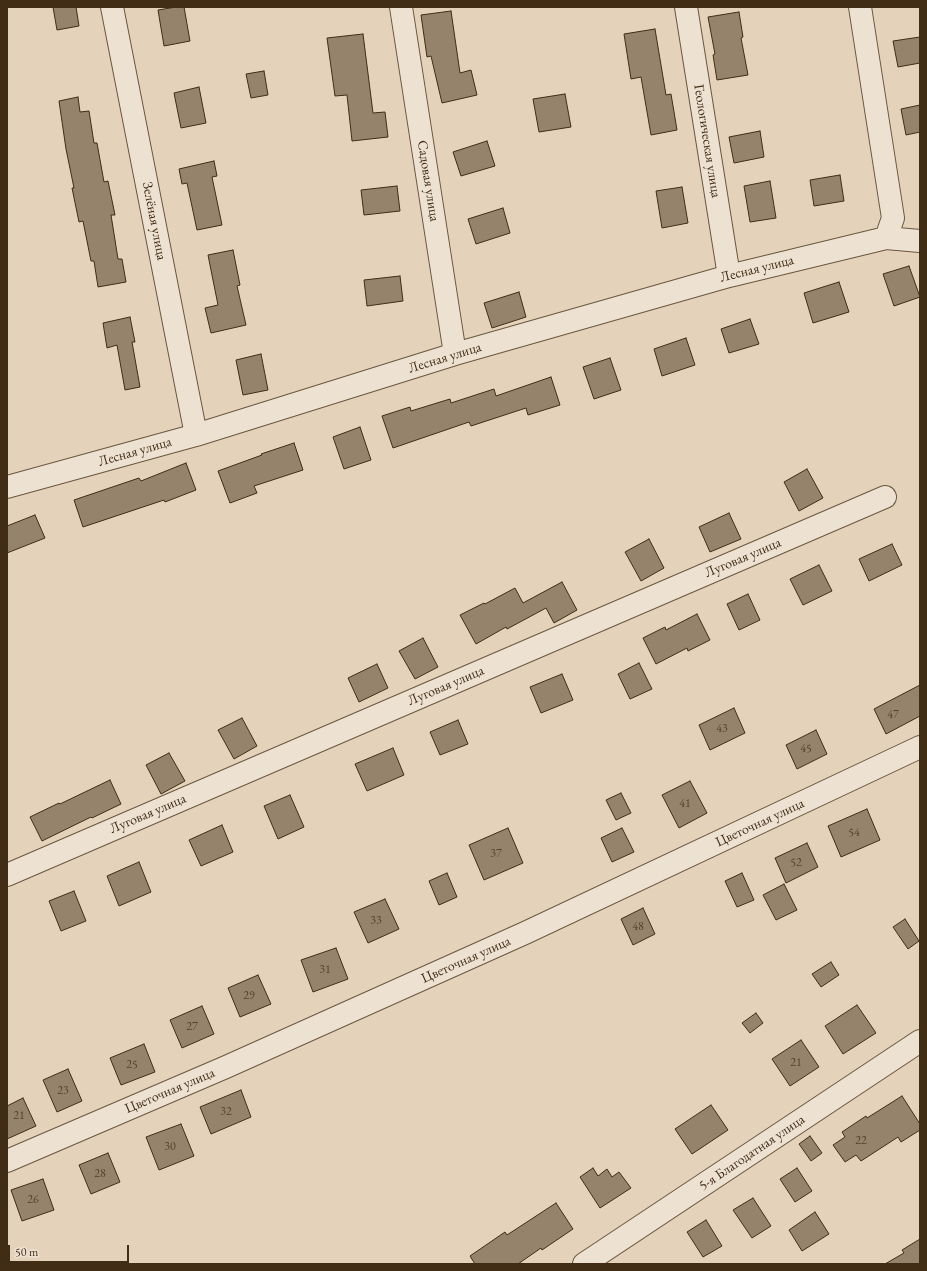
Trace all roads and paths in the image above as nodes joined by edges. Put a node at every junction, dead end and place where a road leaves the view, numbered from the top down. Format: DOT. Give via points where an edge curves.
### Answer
graph roads {
  1 [pos="112,7"];
  2 [pos="401,7"];
  3 [pos="686,7"];
  4 [pos="860,7"];
  5 [pos="886,238"];
  6 [pos="920,241"];
  7 [pos="729,276"];
  8 [pos="455,354"];
  9 [pos="196,435"];
  10 [pos="7,487"];
  11 [pos="884,497"];
  12 [pos="920,747"];
  13 [pos="7,875"];
  14 [pos="920,1041"];
  15 [pos="7,1161"];
  16 [pos="584,1264"];
  1 -- 9 [label="street, Зелёная улица"];
  2 -- 8 [label="street, Садовая улица"];
  3 -- 7 [label="street, Геологическая улица"];
  4 -- 5 [label="street" via="893,218"];
  5 -- 6 [label="street, Лесная улица"];
  5 -- 7 [label="street, Лесная улица"];
  7 -- 8 [label="street, Лесная улица"];
  8 -- 9 [label="street, Лесная улица"];
  9 -- 10 [label="street, Лесная улица"];
  11 -- 13 [label="street, Луговая улица"];
  12 -- 15 [label="street, Цветочная улица" via="511,940"];
  14 -- 16 [label="street, 5-я Благодатная улица"];
}
